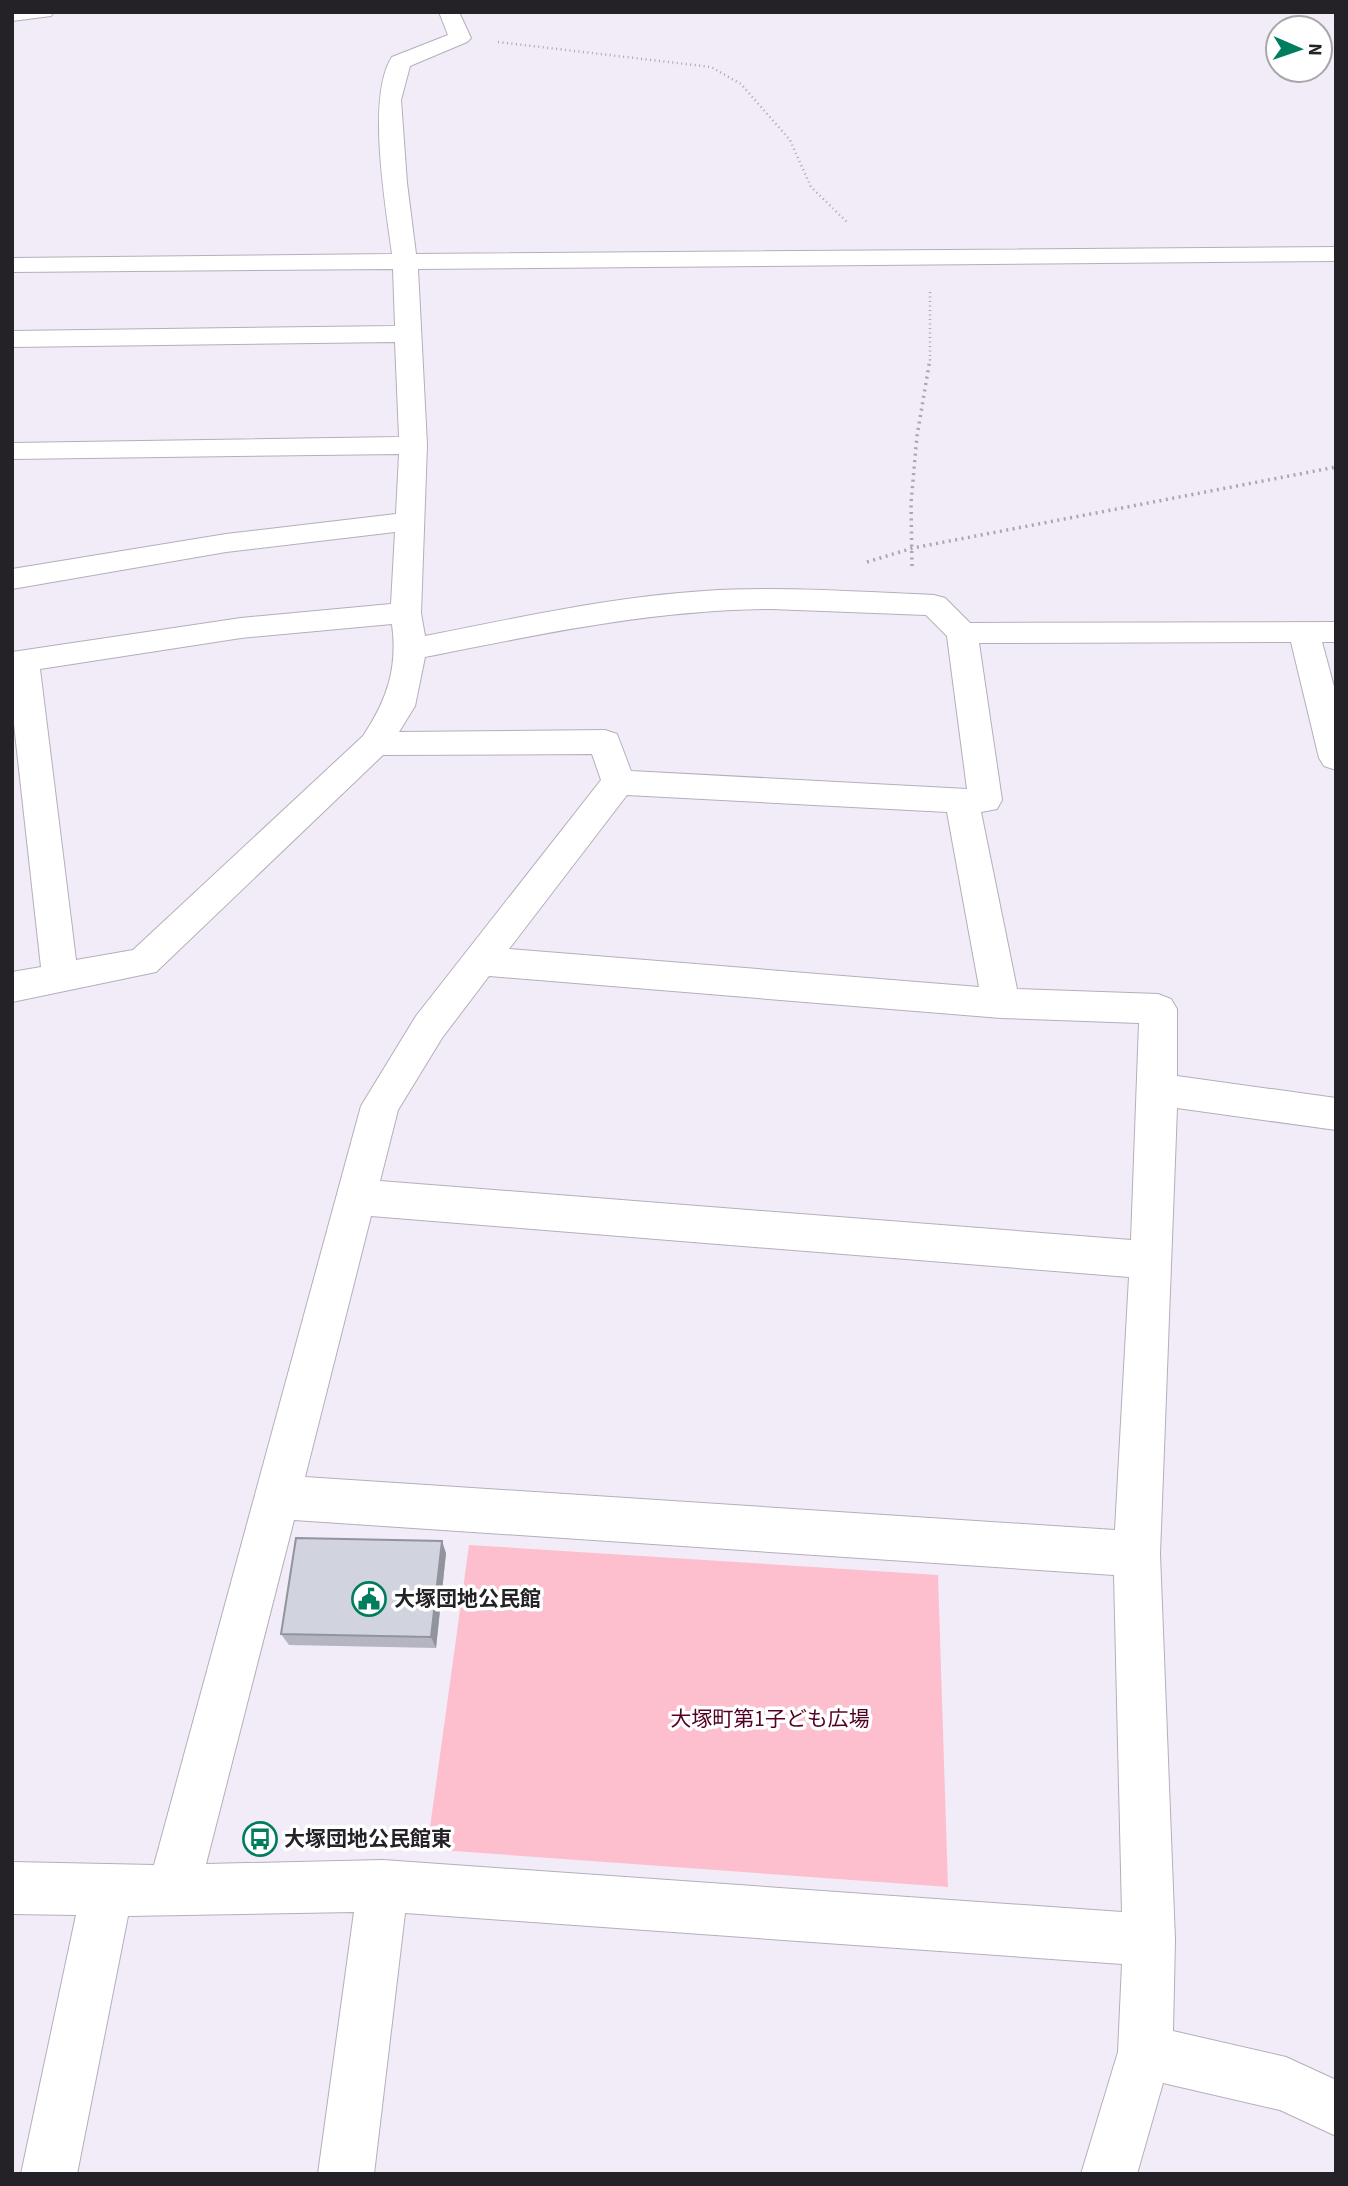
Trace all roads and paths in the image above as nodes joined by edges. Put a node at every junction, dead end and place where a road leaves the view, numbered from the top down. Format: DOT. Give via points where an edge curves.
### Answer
graph roads {
  1 [pos="44,12"];
  2 [pos="449,12"];
  3 [pos="12,15"];
  4 [pos="460,38"];
  5 [pos="1336,254"];
  6 [pos="901,257"];
  7 [pos="405,262"];
  8 [pos="12,265"];
  9 [pos="407,334"];
  10 [pos="12,340"];
  11 [pos="413,446"];
  12 [pos="12,450"];
  13 [pos="1336,467"];
  14 [pos="410,521"];
  15 [pos="913,548"];
  16 [pos="12,579"];
  17 [pos="934,605"];
  18 [pos="406,613"];
  19 [pos="1320,632"];
  20 [pos="962,633"];
  21 [pos="411,649"];
  22 [pos="18,662"];
  23 [pos="376,744"];
  24 [pos="1336,758"];
  25 [pos="618,782"];
  26 [pos="962,801"];
  27 [pos="481,961"];
  28 [pos="60,976"];
  29 [pos="12,987"];
  30 [pos="1002,1003"];
  31 [pos="1158,1088"];
  32 [pos="1336,1114"];
  33 [pos="356,1197"];
  34 [pos="1151,1260"];
  35 [pos="277,1497"];
  36 [pos="1137,1554"];
  37 [pos="383,1886"];
  38 [pos="12,1888"];
  39 [pos="107,1890"];
  40 [pos="173,1891"];
  41 [pos="1149,1940"];
  42 [pos="1145,2052"];
  43 [pos="1336,2109"];
  44 [pos="50,2174"];
  45 [pos="346,2174"];
  46 [pos="1109,2174"];
  1 -- 3 [label="street"];
  2 -- 4 [label="street"];
  4 -- 6 [label="path" via="711,67 741,84 790,140 811,187 849,224"];
  4 -- 7 [label="street" via="400,62 390,100"];
  5 -- 6 [label="street"];
  6 -- 7 [label="street"];
  6 -- 15 [label="path" via="930,291 932,334 911,503"];
  7 -- 8 [label="street"];
  7 -- 9 [label="street"];
  9 -- 10 [label="street"];
  9 -- 11 [label="street"];
  11 -- 12 [label="street"];
  11 -- 14 [label="street"];
  13 -- 15 [label="path"];
  14 -- 16 [label="street" via="226,543"];
  14 -- 18 [label="street"];
  15 -- 17 [label="path" via="912,572"];
  17 -- 20 [label="street"];
  17 -- 21 [label="street" via="757,598 673,603"];
  18 -- 21 [label="street"];
  18 -- 22 [label="street" via="241,628"];
  19 -- 20 [label="street"];
  19 -- 24 [label="street"];
  20 -- 26 [label="street" via="985,800"];
  21 -- 23 [label="street" via="399,706"];
  22 -- 28 [label="street"];
  23 -- 25 [label="street" via="605,742"];
  23 -- 28 [label="street" via="143,962"];
  25 -- 26 [label="street"];
  25 -- 27 [label="street"];
  26 -- 30 [label="street"];
  27 -- 30 [label="street"];
  27 -- 33 [label="street" via="429,1027 380,1106"];
  28 -- 29 [label="street"];
  30 -- 31 [label="street" via="1158,1009"];
  31 -- 32 [label="street"];
  31 -- 34 [label="street"];
  33 -- 34 [label="street"];
  33 -- 35 [label="street"];
  34 -- 36 [label="street"];
  35 -- 36 [label="street"];
  35 -- 40 [label="street"];
  36 -- 41 [label="street"];
  37 -- 40 [label="street"];
  37 -- 41 [label="street"];
  37 -- 45 [label="street"];
  38 -- 39 [label="street"];
  39 -- 40 [label="street"];
  39 -- 44 [label="street"];
  41 -- 42 [label="street"];
  42 -- 43 [label="street" via="1286,2084"];
  42 -- 46 [label="street"];
}
